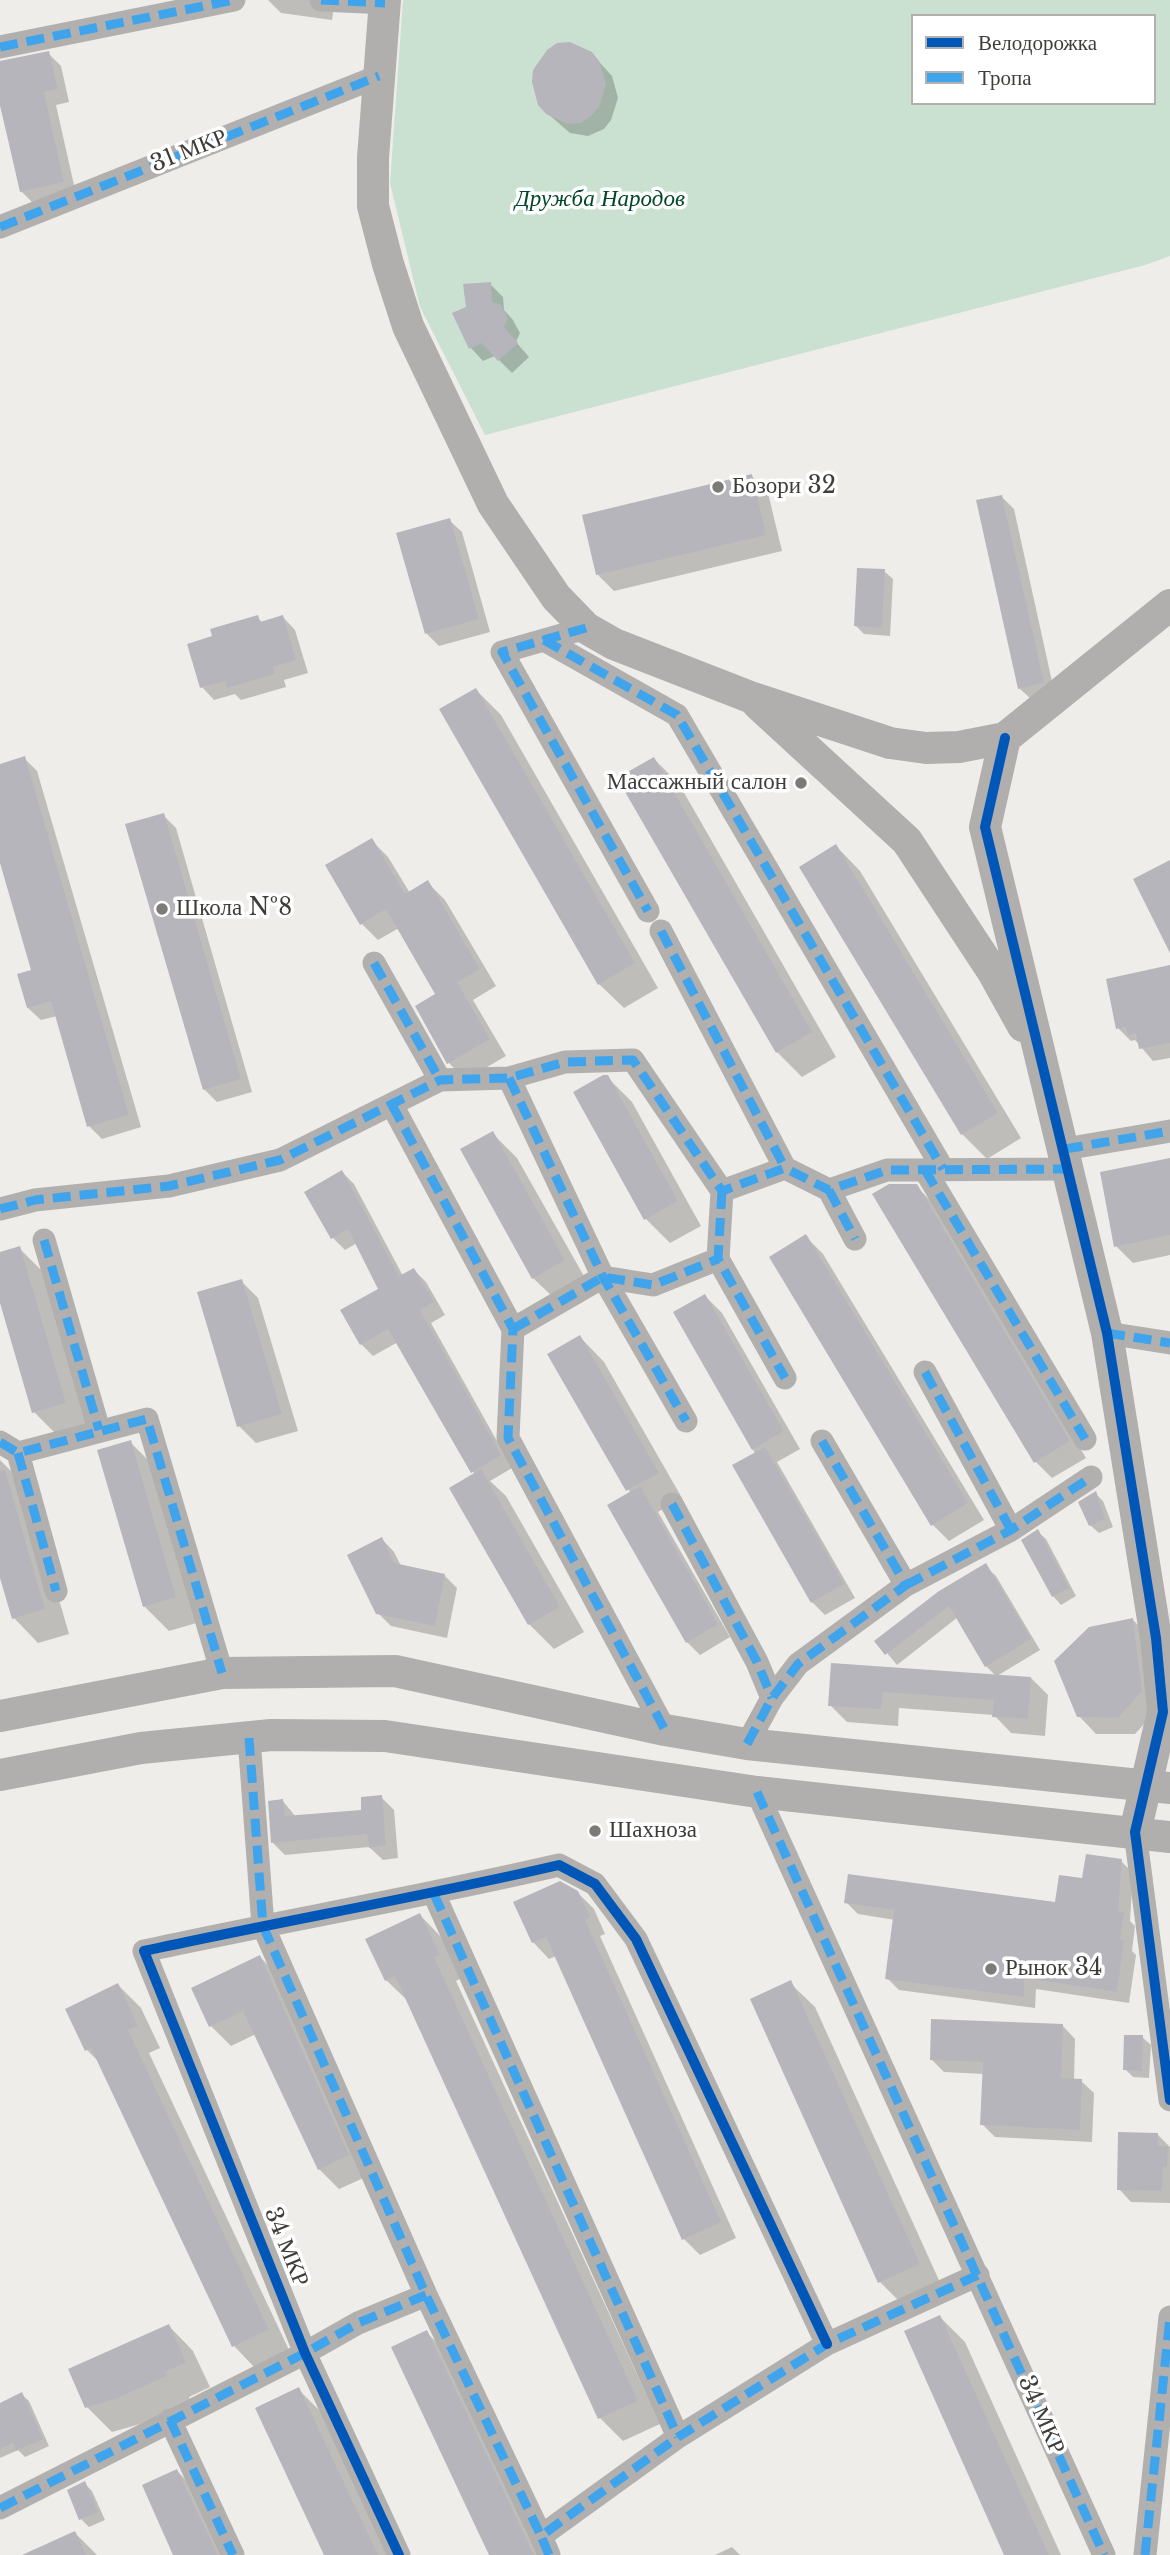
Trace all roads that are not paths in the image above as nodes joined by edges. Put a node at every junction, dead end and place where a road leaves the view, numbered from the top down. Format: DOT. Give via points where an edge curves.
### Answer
graph roads {
  1 [pos="234,0"];
  2 [pos="313,0"];
  3 [pos="321,0"];
  4 [pos="385,2"];
  5 [pos="0,47"];
  6 [pos="379,76"];
  7 [pos="0,228"];
  8 [pos="1170,605"];
  9 [pos="586,628"];
  10 [pos="544,640"];
  11 [pos="750,697"];
  12 [pos="1005,738"];
  13 [pos="648,911"];
  14 [pos="662,931"];
  15 [pos="374,963"];
  16 [pos="509,1078"];
  17 [pos="440,1080"];
  18 [pos="392,1105"];
  19 [pos="1170,1131"];
  20 [pos="1067,1159"];
  21 [pos="785,1168"];
  22 [pos="934,1170"];
  23 [pos="829,1190"];
  24 [pos="722,1191"];
  25 [pos="0,1209"];
  26 [pos="855,1239"];
  27 [pos="44,1240"];
  28 [pos="718,1259"];
  29 [pos="603,1277"];
  30 [pos="513,1329"];
  31 [pos="1107,1334"];
  32 [pos="1170,1343"];
  33 [pos="925,1372"];
  34 [pos="785,1378"];
  35 [pos="686,1421"];
  36 [pos="99,1430"];
  37 [pos="1085,1439"];
  38 [pos="822,1441"];
  39 [pos="9,1448"];
  40 [pos="1091,1477"];
  41 [pos="672,1504"];
  42 [pos="1011,1530"];
  43 [pos="906,1585"];
  44 [pos="56,1591"];
  45 [pos="222,1673"];
  46 [pos="772,1698"];
  47 [pos="0,1716"];
  48 [pos="664,1730"];
  49 [pos="249,1738"];
  50 [pos="747,1744"];
  51 [pos="0,1775"];
  52 [pos="1158,1786"];
  53 [pos="757,1792"];
  54 [pos="1135,1832"];
  55 [pos="1170,1837"];
  56 [pos="433,1894"];
  57 [pos="263,1926"];
  58 [pos="1170,2100"];
  59 [pos="978,2276"];
  60 [pos="426,2295"];
  61 [pos="1170,2317"];
  62 [pos="827,2344"];
  63 [pos="306,2353"];
  64 [pos="170,2420"];
  65 [pos="678,2437"];
  66 [pos="0,2508"];
  67 [pos="545,2545"];
  68 [pos="233,2555"];
  69 [pos="399,2555"];
  70 [pos="1104,2555"];
  71 [pos="1145,2555"];
  1 -- 5 [label="street"];
  2 -- 3 [label="street"];
  3 -- 4 [label="street"];
  4 -- 6 [label="street"];
  6 -- 7 [label="street, 31 МКР"];
  6 -- 9 [label="street" via="373,206 408,326 492,504 556,597"];
  8 -- 12 [label="street"];
  9 -- 10 [label="street"];
  9 -- 11 [label="street" via="614,644"];
  10 -- 13 [label="street" via="502,652"];
  10 -- 22 [label="street" via="677,715"];
  11 -- 12 [label="street" via="890,743 926,748"];
  11 -- 20 [label="street" via="907,841 1023,1025"];
  12 -- 20 [label="street" via="985,827"];
  14 -- 21 [label="street"];
  15 -- 17 [label="street"];
  16 -- 17 [label="street"];
  16 -- 24 [label="street" via="565,1062 633,1060"];
  16 -- 29 [label="street"];
  17 -- 18 [label="street"];
  18 -- 25 [label="street" via="280,1160 169,1186 34,1200"];
  18 -- 30 [label="street"];
  19 -- 20 [label="street"];
  20 -- 22 [label="street"];
  20 -- 31 [label="street"];
  21 -- 23 [label="street"];
  21 -- 24 [label="street"];
  22 -- 23 [label="street" via="887,1170"];
  22 -- 37 [label="street"];
  23 -- 26 [label="street"];
  24 -- 28 [label="street"];
  27 -- 36 [label="street"];
  28 -- 29 [label="street" via="653,1284"];
  28 -- 34 [label="street"];
  29 -- 30 [label="street"];
  29 -- 35 [label="street"];
  30 -- 48 [label="street" via="508,1438"];
  31 -- 32 [label="street"];
  31 -- 52 [label="street" via="1156,1638 1163,1712"];
  33 -- 42 [label="street"];
  36 -- 39 [label="street"];
  36 -- 45 [label="street" via="147,1419"];
  38 -- 43 [label="street"];
  39 -- 44 [label="street"];
  40 -- 42 [label="street"];
  41 -- 46 [label="street"];
  42 -- 43 [label="street"];
  43 -- 46 [label="street" via="798,1664"];
  45 -- 47 [label="street"];
  45 -- 48 [label="street" via="395,1671"];
  46 -- 50 [label="street"];
  48 -- 50 [label="street"];
  49 -- 51 [label="street" via="141,1748"];
  49 -- 53 [label="street" via="385,1736"];
  49 -- 57 [label="street"];
  50 -- 52 [label="street"];
  52 -- 54 [label="street"];
  53 -- 54 [label="street"];
  53 -- 59 [label="street, 34 МКР"];
  54 -- 55 [label="street"];
  54 -- 58 [label="street"];
  56 -- 57 [label="street"];
  56 -- 62 [label="street" via="559,1865 595,1884 636,1939"];
  56 -- 65 [label="street"];
  57 -- 60 [label="street"];
  57 -- 63 [label="street, 34 МКР" via="144,1951"];
  59 -- 62 [label="street"];
  59 -- 70 [label="street, 34 МКР"];
  60 -- 63 [label="street" via="358,2323"];
  60 -- 67 [label="street"];
  61 -- 71 [label="street"];
  62 -- 65 [label="street"];
  63 -- 64 [label="street"];
  63 -- 69 [label="street, 34 МКР"];
  64 -- 66 [label="street"];
  64 -- 68 [label="street"];
  65 -- 67 [label="street"];
}
